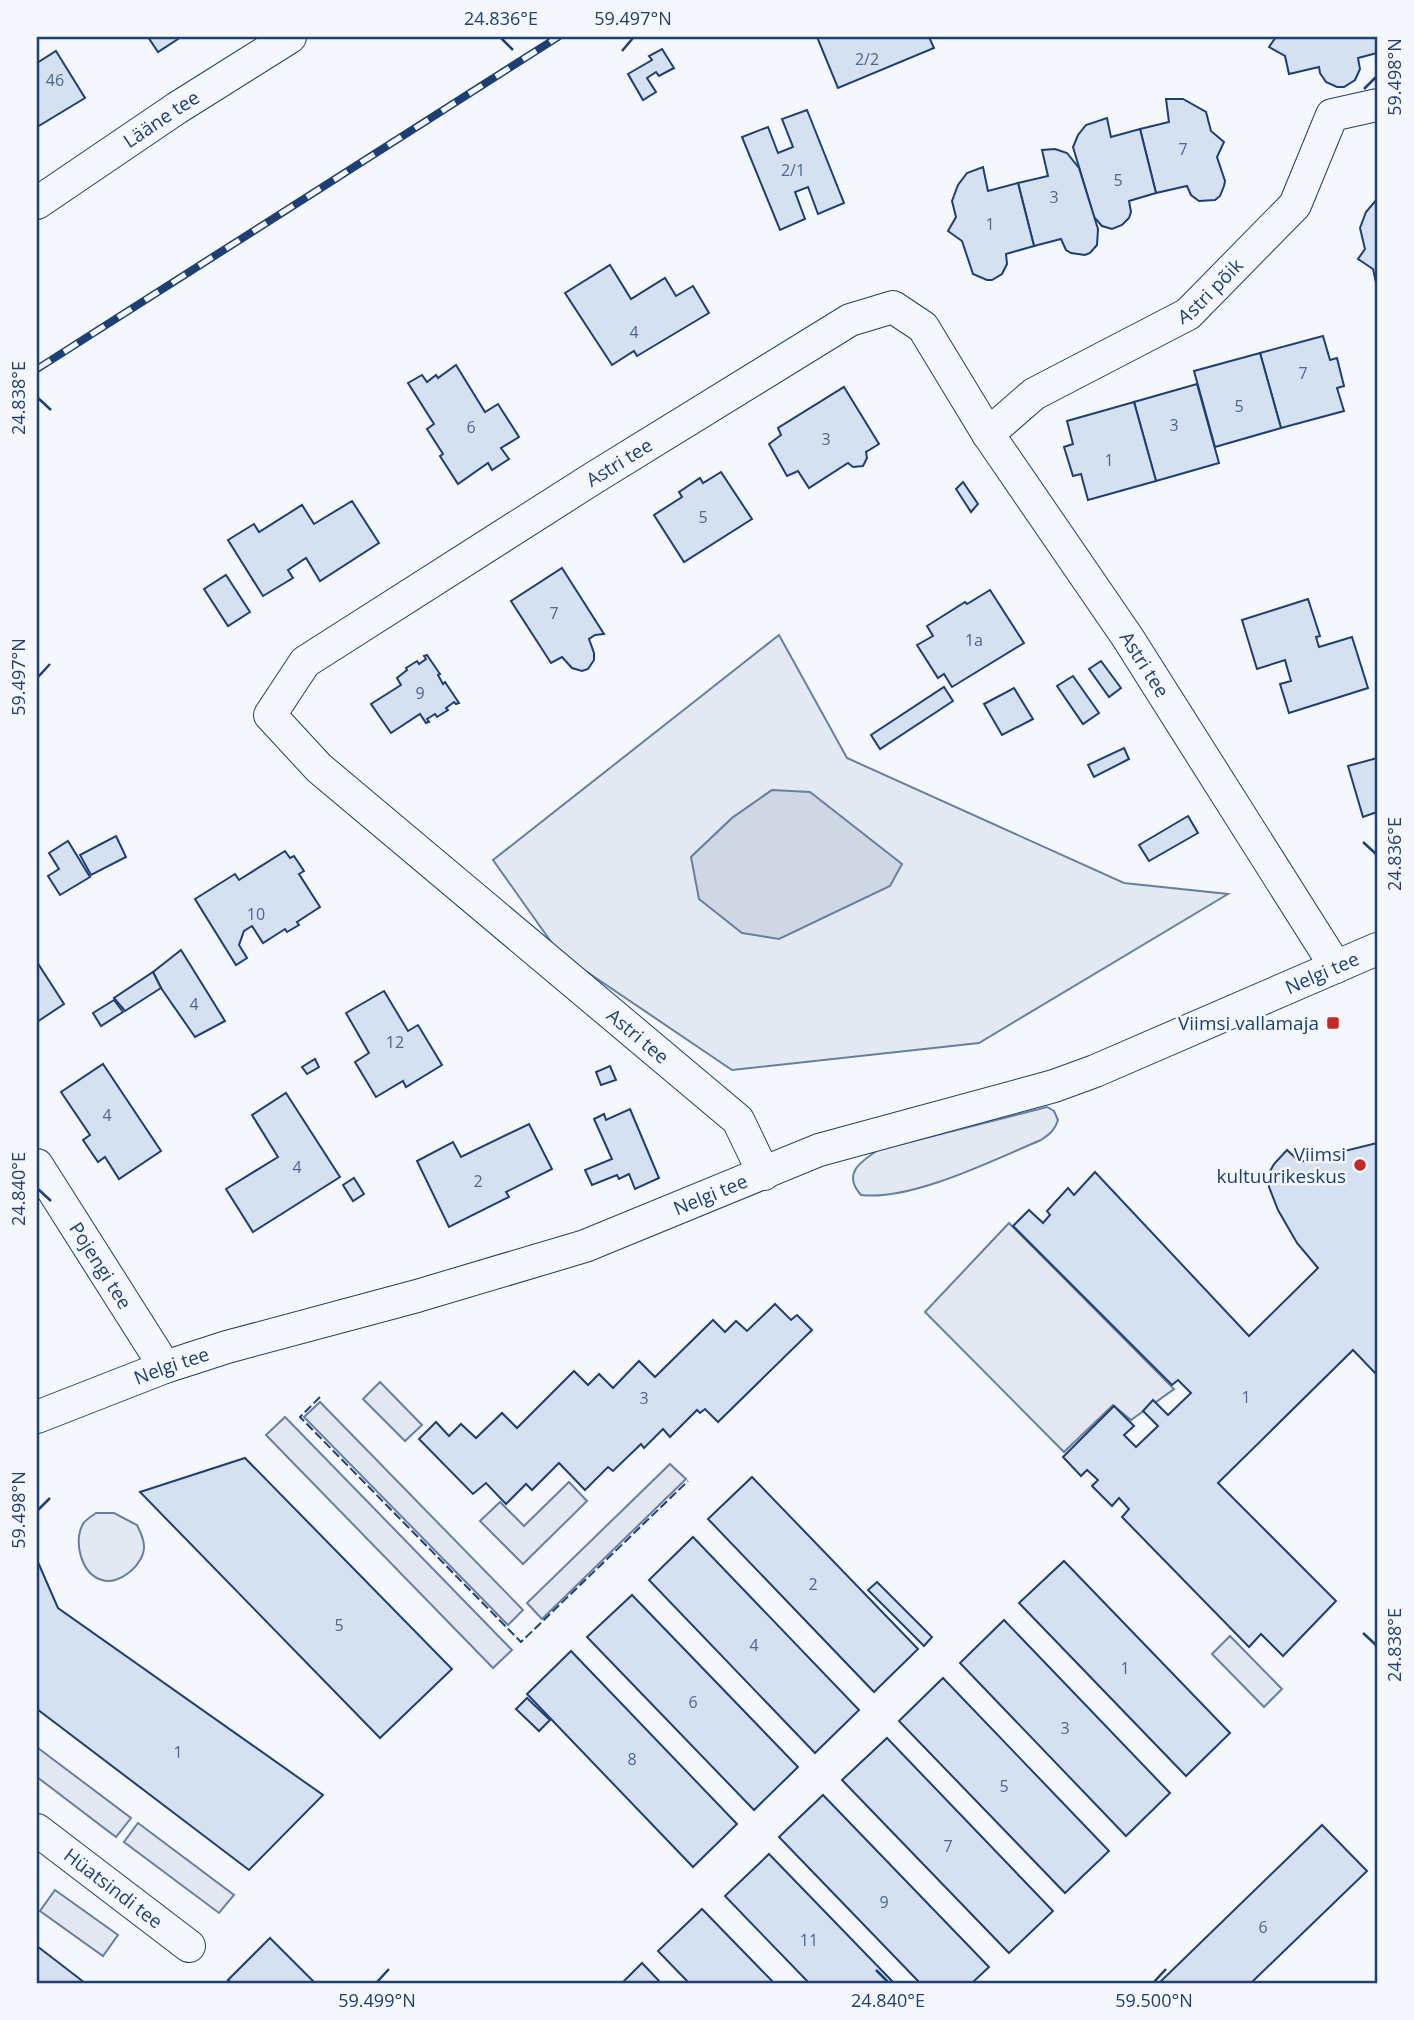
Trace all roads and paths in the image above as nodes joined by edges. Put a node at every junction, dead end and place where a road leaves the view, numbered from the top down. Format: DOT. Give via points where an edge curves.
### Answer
graph roads {
  1 [pos="289,37"];
  2 [pos="1377,105"];
  3 [pos="37,203"];
  4 [pos="988,434"];
  5 [pos="1377,949"];
  6 [pos="1336,967"];
  7 [pos="37,1165"];
  8 [pos="764,1174"];
  9 [pos="165,1367"];
  10 [pos="37,1417"];
  11 [pos="37,1830"];
  12 [pos="189,1946"];
  1 -- 3 [label="street, Lääne tee"];
  2 -- 4 [label="street, Astri põik" via="1332,115 1295,205 1188,314 1034,394"];
  4 -- 6 [label="street, Astri tee" via="1128,638"];
  4 -- 8 [label="street, Astri tee" via="923,327 893,307 850,320 304,662 271,715 319,768 738,1120"];
  5 -- 6 [label="street, Nelgi tee"];
  6 -- 8 [label="street, Nelgi tee" via="1085,1075 819,1150"];
  7 -- 9 [label="street, Pojengi tee"];
  8 -- 9 [label="street, Nelgi tee" via="585,1246"];
  9 -- 10 [label="street, Nelgi tee"];
  11 -- 12 [label="street, Hüatsindi tee"];
}
